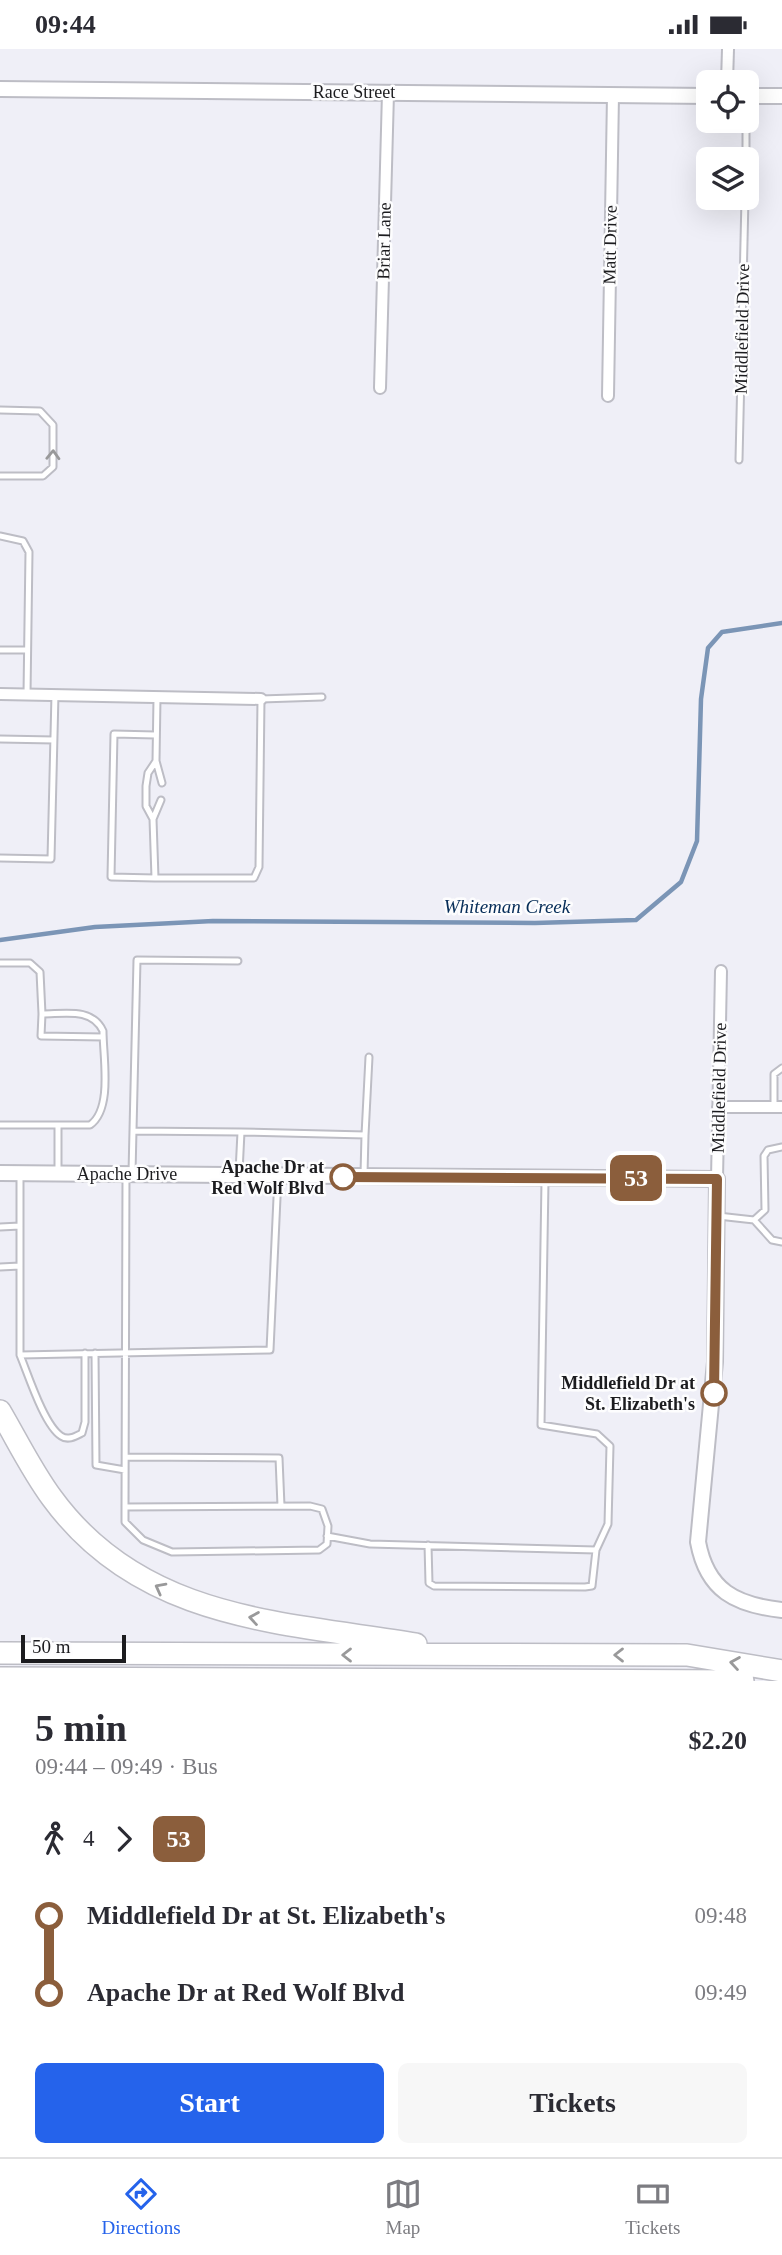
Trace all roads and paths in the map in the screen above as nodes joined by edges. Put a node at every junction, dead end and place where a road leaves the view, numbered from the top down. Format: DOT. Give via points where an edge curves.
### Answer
graph roads {
  1 [pos="728,49"];
  2 [pos="727,70"];
  3 [pos="0,89"];
  4 [pos="388,93"];
  5 [pos="613,95"];
  6 [pos="696,96"];
  7 [pos="759,96"];
  8 [pos="782,96"];
  9 [pos="745,210"];
  10 [pos="380,388"];
  11 [pos="608,396"];
  12 [pos="0,410"];
  13 [pos="739,460"];
  14 [pos="0,476"];
  15 [pos="0,537"];
  16 [pos="0,650"];
  17 [pos="27,650"];
  18 [pos="0,694"];
  19 [pos="27,694"];
  20 [pos="55,694"];
  21 [pos="322,697"];
  22 [pos="157,698"];
  23 [pos="261,698"];
  24 [pos="155,735"];
  25 [pos="0,739"];
  26 [pos="54,740"];
  27 [pos="156,761"];
  28 [pos="162,783"];
  29 [pos="161,800"];
  30 [pos="153,819"];
  31 [pos="0,858"];
  32 [pos="155,878"];
  33 [pos="238,961"];
  34 [pos="0,963"];
  35 [pos="721,971"];
  36 [pos="42,1014"];
  37 [pos="103,1037"];
  38 [pos="369,1057"];
  39 [pos="782,1067"];
  40 [pos="718,1107"];
  41 [pos="778,1107"];
  42 [pos="0,1125"];
  43 [pos="58,1125"];
  44 [pos="134,1131"];
  45 [pos="241,1132"];
  46 [pos="365,1135"];
  47 [pos="782,1147"];
  48 [pos="0,1173"];
  49 [pos="20,1173"];
  50 [pos="58,1173"];
  51 [pos="129,1173"];
  52 [pos="239,1175"];
  53 [pos="278,1176"];
  54 [pos="364,1177"];
  55 [pos="545,1177"];
  56 [pos="717,1179"];
  57 [pos="716,1216"];
  58 [pos="754,1220"];
  59 [pos="20,1226"];
  60 [pos="0,1227"];
  61 [pos="782,1242"];
  62 [pos="20,1266"];
  63 [pos="0,1267"];
  64 [pos="127,1352"];
  65 [pos="85,1353"];
  66 [pos="95,1353"];
  67 [pos="20,1355"];
  68 [pos="0,1411"];
  69 [pos="126,1457"];
  70 [pos="125,1470"];
  71 [pos="281,1506"];
  72 [pos="125,1507"];
  73 [pos="327,1536"];
  74 [pos="428,1545"];
  75 [pos="596,1551"];
  76 [pos="782,1610"];
  77 [pos="0,1653"];
  78 [pos="440,1655"];
  79 [pos="782,1671"];
  80 [pos="0,1678"];
  81 [pos="743,1681"];
  1 -- 2 [label="street"];
  3 -- 4 [label="street, Race Street"];
  4 -- 5 [label="street, Race Street"];
  4 -- 10 [label="street, Briar Lane"];
  5 -- 6 [label="street, Race Street"];
  5 -- 11 [label="street, Matt Drive"];
  7 -- 8 [label="street"];
  9 -- 13 [label="lane, Middlefield Drive"];
  14 -- 12 [label="lane, one-way" via="43,476 53,467 53,425 40,411"];
  15 -- 17 [label="lane" via="23,541 29,552"];
  16 -- 17 [label="lane"];
  17 -- 19 [label="lane"];
  18 -- 19 [label="street"];
  19 -- 20 [label="street"];
  20 -- 22 [label="street"];
  20 -- 26 [label="lane"];
  21 -- 23 [label="lane"];
  22 -- 23 [label="street"];
  22 -- 24 [label="lane"];
  23 -- 32 [label="lane" via="259,867 254,878"];
  24 -- 27 [label="lane"];
  24 -- 32 [label="lane" via="114,734 111,877"];
  25 -- 26 [label="lane"];
  26 -- 31 [label="lane" via="51,859"];
  27 -- 28 [label="lane"];
  27 -- 30 [label="lane" via="146,786 146,806"];
  29 -- 30 [label="lane"];
  30 -- 32 [label="lane"];
  33 -- 44 [label="lane" via="137,960"];
  34 -- 36 [label="lane" via="30,963 40,972"];
  35 -- 40 [label="street, Middlefield Drive"];
  36 -- 37 [label="lane" via="87,1014 99,1022"];
  36 -- 37 [label="lane" via="41,1036"];
  37 -- 43 [label="lane" via="99,1119 90,1125"];
  38 -- 46 [label="lane"];
  39 -- 41 [label="lane" via="774,1074"];
  40 -- 41 [label="street"];
  40 -- 56 [label="street, Middlefield Drive"];
  42 -- 43 [label="lane"];
  43 -- 50 [label="lane"];
  44 -- 45 [label="lane"];
  44 -- 51 [label="lane"];
  45 -- 46 [label="lane"];
  45 -- 52 [label="lane"];
  46 -- 54 [label="lane"];
  47 -- 58 [label="lane" via="768,1150 764,1156 765,1210"];
  48 -- 49 [label="street, Apache Drive"];
  49 -- 50 [label="street, Apache Drive"];
  49 -- 59 [label="lane"];
  50 -- 51 [label="street, Apache Drive"];
  51 -- 52 [label="street, Apache Drive"];
  51 -- 64 [label="lane"];
  52 -- 53 [label="street, Apache Drive"];
  53 -- 54 [label="street, Apache Drive"];
  53 -- 64 [label="lane" via="270,1350"];
  54 -- 55 [label="street, Apache Drive"];
  55 -- 56 [label="street, Apache Drive"];
  55 -- 75 [label="lane" via="541,1425 597,1434 610,1446 608,1524"];
  56 -- 57 [label="street, Middlefield Drive"];
  57 -- 58 [label="lane"];
  57 -- 76 [label="street, Middlefield Drive" via="715,1362 698,1530 702,1563 725,1592 748,1605"];
  58 -- 61 [label="lane" via="772,1240"];
  59 -- 60 [label="lane"];
  59 -- 62 [label="lane"];
  62 -- 63 [label="lane"];
  62 -- 67 [label="lane"];
  64 -- 66 [label="lane"];
  64 -- 69 [label="lane"];
  65 -- 66 [label="lane"];
  65 -- 67 [label="lane"];
  65 -- 67 [label="lane" via="85,1422 82,1433 68,1439 51,1423"];
  66 -- 70 [label="lane" via="96,1465"];
  78 -- 68 [label="highway, one-way" via="420,1645 223,1613 137,1576 79,1530 51,1498"];
  69 -- 70 [label="lane"];
  69 -- 71 [label="lane" via="279,1458"];
  70 -- 72 [label="lane"];
  71 -- 72 [label="lane"];
  71 -- 73 [label="lane" via="322,1509"];
  72 -- 73 [label="lane" via="125,1522 143,1540 172,1552 319,1551 327,1544"];
  73 -- 74 [label="lane" via="369,1544"];
  74 -- 75 [label="lane"];
  74 -- 75 [label="lane" via="429,1583 434,1586 592,1586"];
  78 -- 77 [label="highway, one-way"];
  79 -- 78 [label="highway, one-way" via="687,1655"];
  80 -- 81 [label="highway"];
}
